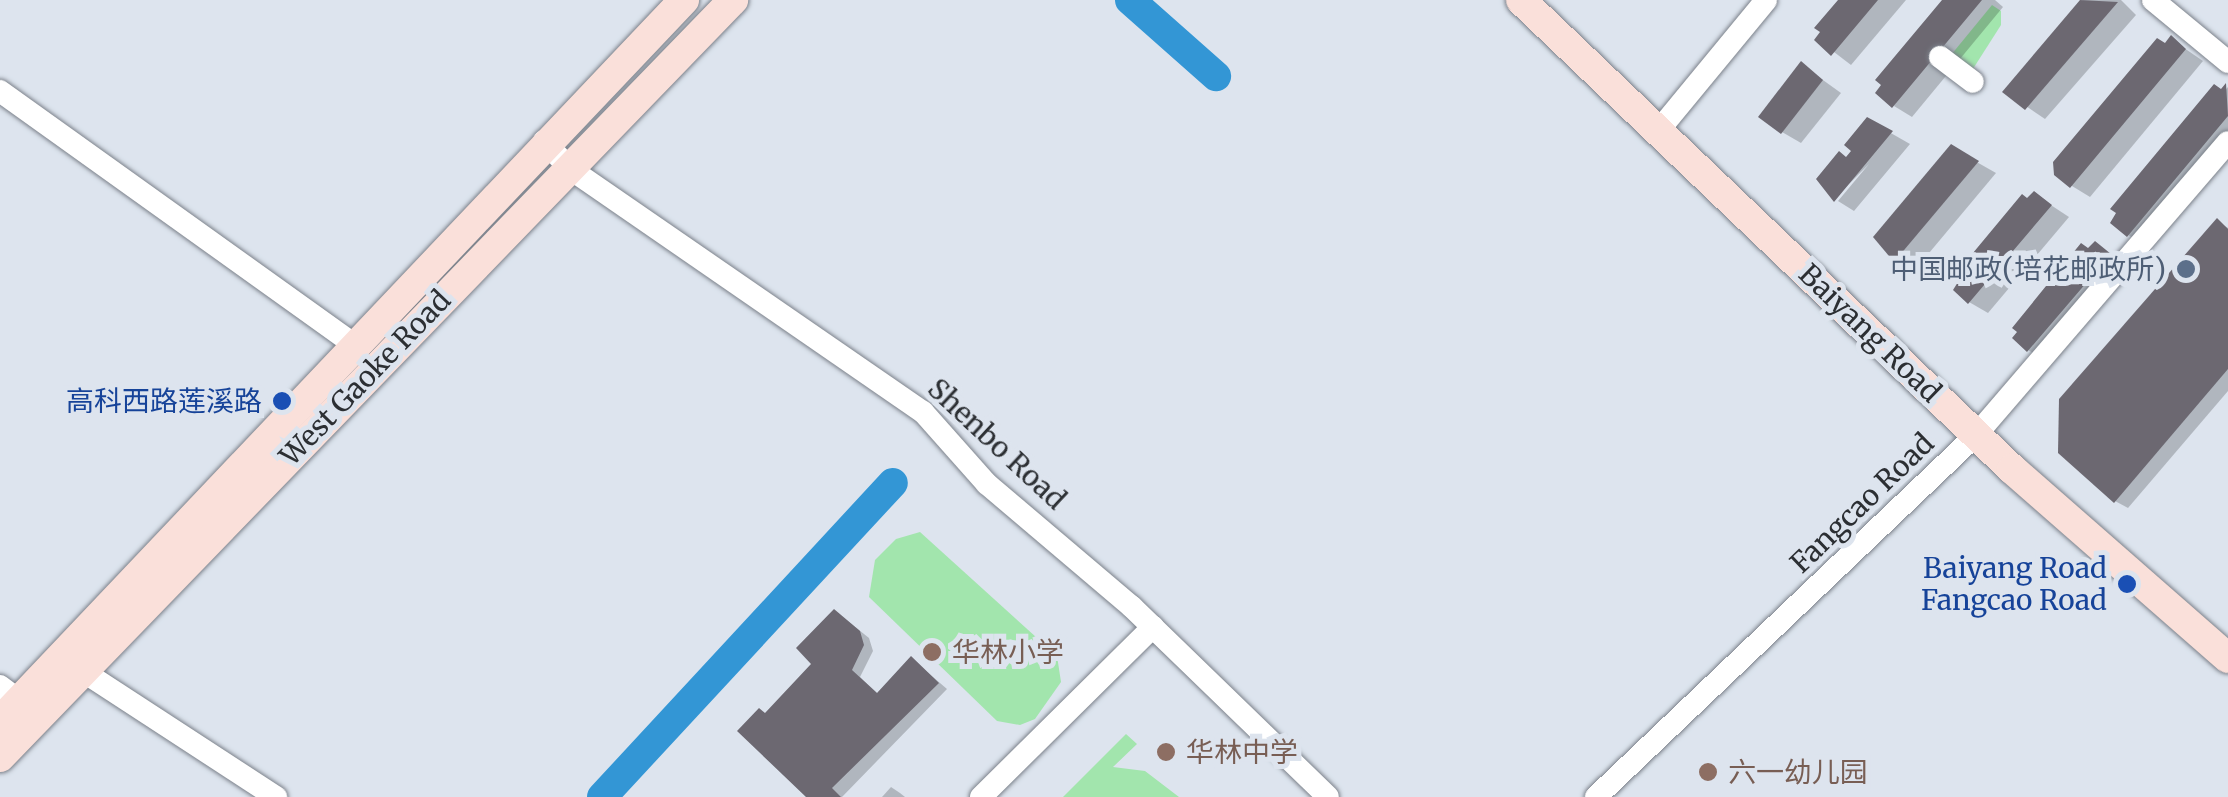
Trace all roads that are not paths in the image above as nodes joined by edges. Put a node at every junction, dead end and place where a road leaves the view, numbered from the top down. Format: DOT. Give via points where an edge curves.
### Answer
graph roads {
  1 [pos="684,0"];
  2 [pos="733,0"];
  3 [pos="1521,0"];
  4 [pos="1550,0"];
  5 [pos="1766,0"];
  6 [pos="2153,0"];
  7 [pos="1940,57"];
  8 [pos="2228,62"];
  9 [pos="1973,82"];
  10 [pos="0,91"];
  11 [pos="1665,123"];
  12 [pos="544,141"];
  13 [pos="2228,142"];
  14 [pos="568,168"];
  15 [pos="357,347"];
  16 [pos="1983,428"];
  17 [pos="1153,627"];
  18 [pos="2228,640"];
  19 [pos="2228,658"];
  20 [pos="81,670"];
  21 [pos="7,703"];
  22 [pos="0,758"];
  23 [pos="276,797"];
  24 [pos="981,797"];
  25 [pos="1328,797"];
  26 [pos="1596,797"];
  1 -- 12 [label="main road, West Gaoke Road"];
  2 -- 14 [label="main road, West Gaoke Road"];
  3 -- 11 [label="main road, Baiyang Road"];
  4 -- 11 [label="main road, Baiyang Road"];
  5 -- 11 [label="street"];
  6 -- 8 [label="street"];
  7 -- 9 [label="street"];
  10 -- 15 [label="street"];
  11 -- 16 [label="main road, Baiyang Road"];
  12 -- 14 [label="street, Shenbo Road"];
  12 -- 15 [label="main road, West Gaoke Road"];
  13 -- 16 [label="street, Fangcao Road"];
  14 -- 17 [label="street, Shenbo Road" via="924,412 987,484"];
  14 -- 20 [label="main road, West Gaoke Road"];
  15 -- 21 [label="main road, West Gaoke Road"];
  16 -- 18 [label="main road, Baiyang Road"];
  16 -- 19 [label="main road, Baiyang Road"];
  16 -- 26 [label="street, Fangcao Road"];
  17 -- 24 [label="street"];
  17 -- 25 [label="street, Shenbo Road"];
  20 -- 22 [label="main road, West Gaoke Road"];
  20 -- 23 [label="street"];
}
